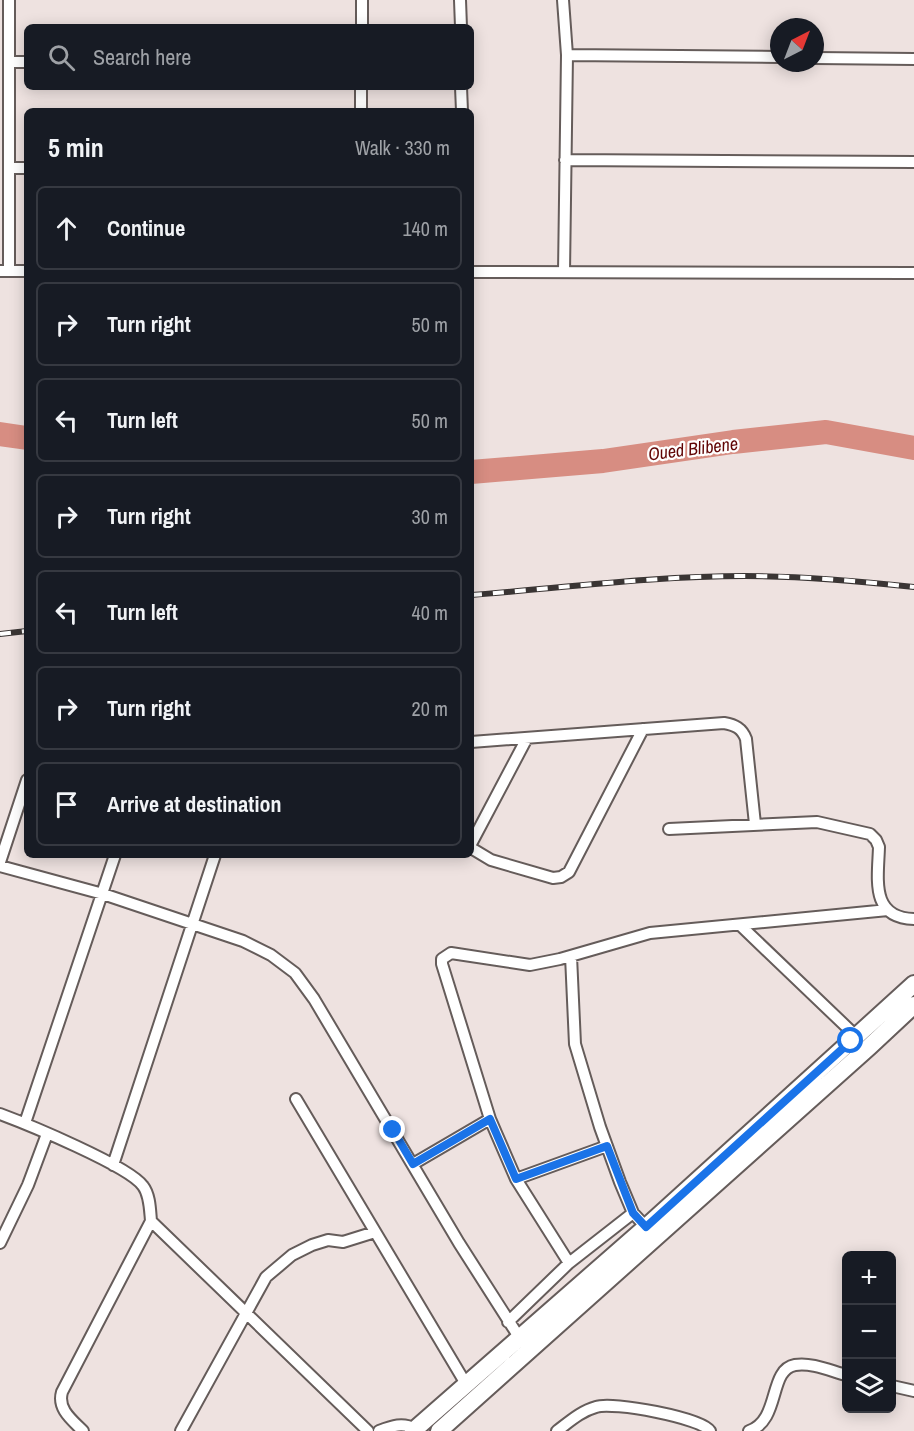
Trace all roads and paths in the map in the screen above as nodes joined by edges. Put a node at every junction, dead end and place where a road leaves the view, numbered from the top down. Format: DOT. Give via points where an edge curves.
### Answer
graph roads {
  1 [pos="9,0"];
  2 [pos="362,0"];
  3 [pos="460,0"];
  4 [pos="563,0"];
  5 [pos="362,24"];
  6 [pos="461,24"];
  7 [pos="567,55"];
  8 [pos="770,57"];
  9 [pos="824,58"];
  10 [pos="914,59"];
  11 [pos="9,62"];
  12 [pos="24,62"];
  13 [pos="361,90"];
  14 [pos="461,90"];
  15 [pos="361,108"];
  16 [pos="462,108"];
  17 [pos="565,160"];
  18 [pos="914,162"];
  19 [pos="9,168"];
  20 [pos="24,168"];
  21 [pos="4,271"];
  22 [pos="24,271"];
  23 [pos="474,272"];
  24 [pos="564,272"];
  25 [pos="914,273"];
  26 [pos="643,729"];
  27 [pos="527,738"];
  28 [pos="474,742"];
  29 [pos="24,789"];
  30 [pos="754,824"];
  31 [pos="669,829"];
  32 [pos="474,840"];
  33 [pos="474,848"];
  34 [pos="114,858"];
  35 [pos="214,858"];
  36 [pos="0,862"];
  37 [pos="0,866"];
  38 [pos="103,894"];
  39 [pos="888,910"];
  40 [pos="914,919"];
  41 [pos="194,923"];
  42 [pos="740,924"];
  43 [pos="571,956"];
  44 [pos="914,984"];
  45 [pos="914,1005"];
  46 [pos="862,1040"];
  47 [pos="296,1099"];
  48 [pos="0,1114"];
  49 [pos="490,1119"];
  50 [pos="26,1123"];
  51 [pos="47,1134"];
  52 [pos="607,1146"];
  53 [pos="413,1164"];
  54 [pos="113,1165"];
  55 [pos="516,1179"];
  56 [pos="633,1213"];
  57 [pos="151,1221"];
  58 [pos="646,1227"];
  59 [pos="375,1232"];
  60 [pos="0,1243"];
  61 [pos="569,1263"];
  62 [pos="246,1313"];
  63 [pos="508,1322"];
  64 [pos="519,1337"];
  65 [pos="842,1374"];
  66 [pos="466,1384"];
  67 [pos="896,1387"];
  68 [pos="914,1391"];
  69 [pos="419,1429"];
  70 [pos="83,1431"];
  71 [pos="181,1431"];
  72 [pos="368,1431"];
  73 [pos="380,1431"];
  74 [pos="439,1431"];
  75 [pos="557,1431"];
  76 [pos="710,1431"];
  77 [pos="748,1431"];
  1 -- 11 [label="street"];
  2 -- 5 [label="street"];
  3 -- 6 [label="street"];
  4 -- 7 [label="street"];
  7 -- 8 [label="street"];
  7 -- 17 [label="street"];
  9 -- 10 [label="street"];
  11 -- 12 [label="street"];
  11 -- 19 [label="street"];
  13 -- 15 [label="street"];
  14 -- 16 [label="street"];
  17 -- 18 [label="street"];
  17 -- 24 [label="street"];
  19 -- 20 [label="street"];
  19 -- 21 [label="street"];
  21 -- 22 [label="street"];
  23 -- 24 [label="street"];
  24 -- 25 [label="street"];
  26 -- 27 [label="street"];
  26 -- 30 [label="street" via="724,723 743,732"];
  26 -- 33 [label="street" via="569,872 553,878 491,860"];
  27 -- 28 [label="street"];
  27 -- 32 [label="street"];
  29 -- 36 [label="street"];
  30 -- 31 [label="street"];
  30 -- 39 [label="street" via="817,822 870,834 879,847 878,896"];
  34 -- 38 [label="street"];
  35 -- 41 [label="street"];
  37 -- 38 [label="street"];
  38 -- 41 [label="street"];
  38 -- 50 [label="street"];
  39 -- 40 [label="street"];
  39 -- 42 [label="street"];
  41 -- 53 [label="street" via="271,955 294,973 315,999"];
  41 -- 54 [label="street"];
  42 -- 43 [label="street" via="650,933"];
  42 -- 46 [label="street"];
  43 -- 49 [label="street" via="530,965 450,953 442,959"];
  43 -- 52 [label="street" via="575,1044"];
  44 -- 46 [label="main road"];
  45 -- 46 [label="main road"];
  46 -- 58 [label="main road"];
  46 -- 74 [label="main road"];
  47 -- 59 [label="street"];
  48 -- 50 [label="street"];
  49 -- 53 [label="street"];
  49 -- 55 [label="street"];
  50 -- 51 [label="street"];
  51 -- 54 [label="street"];
  51 -- 60 [label="street"];
  52 -- 55 [label="street"];
  52 -- 56 [label="street"];
  53 -- 63 [label="street"];
  54 -- 57 [label="street" via="146,1188"];
  55 -- 61 [label="street"];
  56 -- 58 [label="street"];
  56 -- 61 [label="street"];
  57 -- 62 [label="street"];
  57 -- 70 [label="street" via="62,1392 60,1400 65,1413"];
  58 -- 64 [label="main road"];
  59 -- 62 [label="street" via="343,1242 328,1240 292,1255 266,1277"];
  59 -- 66 [label="street"];
  61 -- 63 [label="street"];
  62 -- 71 [label="street"];
  62 -- 72 [label="street"];
  63 -- 64 [label="street"];
  64 -- 66 [label="main road"];
  65 -- 77 [label="street" via="806,1365 794,1365 784,1371 761,1426"];
  66 -- 69 [label="main road"];
  67 -- 68 [label="street"];
  69 -- 73 [label="street" via="401,1425"];
  75 -- 76 [label="street" via="597,1406 616,1405 692,1420"];
}
